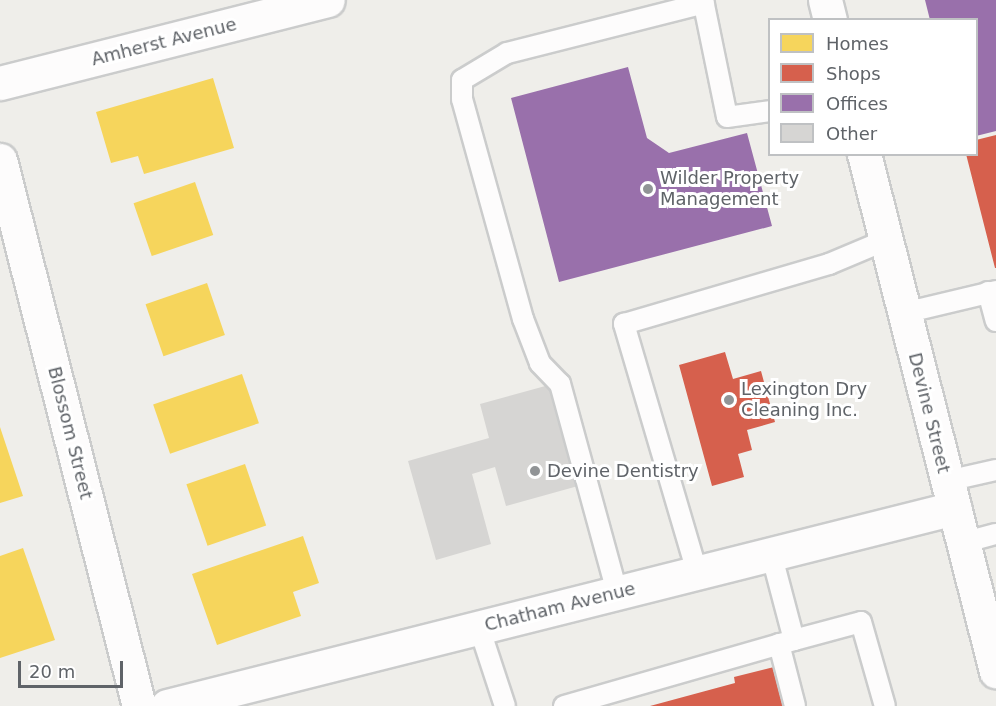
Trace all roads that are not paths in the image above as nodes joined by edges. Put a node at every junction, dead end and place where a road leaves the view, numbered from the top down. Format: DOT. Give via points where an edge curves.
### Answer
graph roads {
  1 [pos="328,0"];
  2 [pos="825,0"];
  3 [pos="704,2"];
  4 [pos="830,18"];
  5 [pos="0,83"];
  6 [pos="768,111"];
  7 [pos="865,156"];
  8 [pos="0,160"];
  9 [pos="886,240"];
  10 [pos="992,292"];
  11 [pos="904,313"];
  12 [pos="996,321"];
  13 [pos="996,471"];
  14 [pos="950,494"];
  15 [pos="996,534"];
  16 [pos="962,543"];
  17 [pos="771,554"];
  18 [pos="697,572"];
  19 [pos="617,592"];
  20 [pos="479,627"];
  21 [pos="786,642"];
  22 [pos="996,671"];
  23 [pos="139,706"];
  24 [pos="167,706"];
  25 [pos="505,706"];
  26 [pos="564,706"];
  27 [pos="795,706"];
  28 [pos="885,706"];
  1 -- 5 [label="street, Amherst Avenue"];
  2 -- 4 [label="street"];
  3 -- 6 [label="lane" via="727,117"];
  3 -- 19 [label="lane" via="507,53 462,80 462,99 523,319 540,363 560,384"];
  7 -- 9 [label="street, Devine Street"];
  8 -- 23 [label="street, Blossom Street"];
  9 -- 11 [label="street, Devine Street"];
  9 -- 18 [label="lane" via="829,264 624,324"];
  10 -- 11 [label="lane"];
  10 -- 12 [label="lane"];
  11 -- 14 [label="street, Devine Street"];
  13 -- 14 [label="lane"];
  14 -- 16 [label="street, Devine Street"];
  14 -- 17 [label="street, Chatham Avenue"];
  15 -- 16 [label="lane"];
  16 -- 22 [label="street, Devine Street"];
  17 -- 18 [label="street, Chatham Avenue"];
  17 -- 21 [label="lane"];
  18 -- 19 [label="street, Chatham Avenue"];
  19 -- 20 [label="street, Chatham Avenue"];
  20 -- 24 [label="street, Chatham Avenue"];
  20 -- 25 [label="lane"];
  21 -- 26 [label="lane"];
  21 -- 27 [label="lane"];
  21 -- 28 [label="lane" via="861,622"];
}
